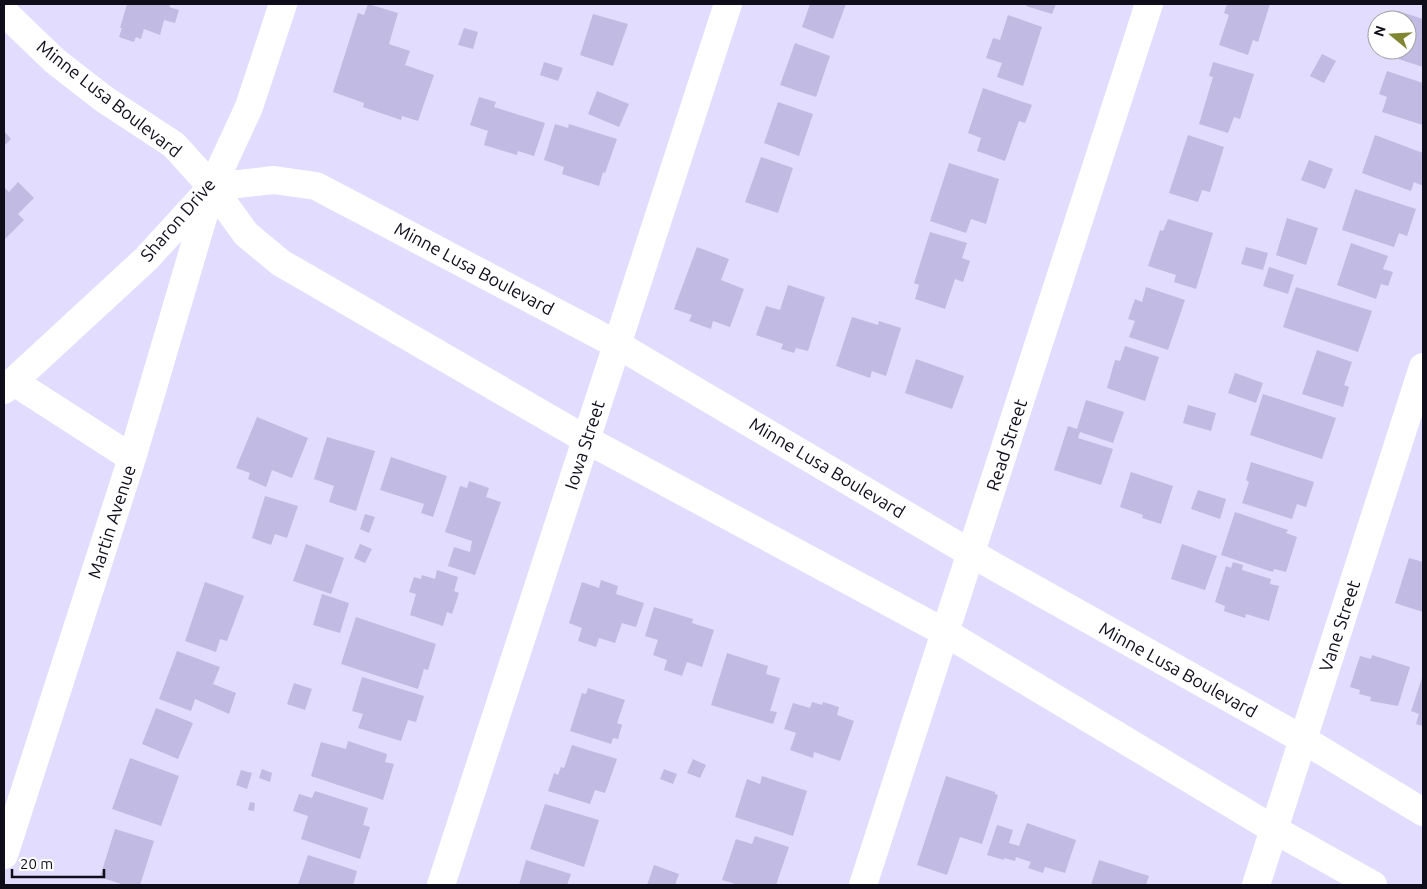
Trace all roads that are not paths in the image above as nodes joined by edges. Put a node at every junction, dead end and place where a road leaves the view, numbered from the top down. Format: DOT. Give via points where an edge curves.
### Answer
graph roads {
  1 [pos="283,4"];
  2 [pos="728,4"];
  3 [pos="1149,4"];
  4 [pos="4,12"];
  5 [pos="212,187"];
  6 [pos="618,345"];
  7 [pos="1423,367"];
  8 [pos="9,386"];
  9 [pos="587,440"];
  10 [pos="132,458"];
  11 [pos="972,554"];
  12 [pos="946,633"];
  13 [pos="1304,740"];
  14 [pos="1423,812"];
  15 [pos="1274,830"];
  16 [pos="4,855"];
  17 [pos="441,885"];
  18 [pos="863,885"];
  19 [pos="1256,885"];
  20 [pos="1373,885"];
  1 -- 5 [label="street, Sharon Drive" via="249,107"];
  2 -- 6 [label="street, Iowa Street"];
  3 -- 11 [label="street, Read Street"];
  4 -- 5 [label="street, Minne Lusa Boulevard" via="55,61 104,99 174,145"];
  5 -- 6 [label="street, Minne Lusa Boulevard" via="274,180 316,186"];
  5 -- 8 [label="street, Sharon Drive" via="146,259"];
  5 -- 9 [label="street, Minne Lusa Boulevard" via="246,234 281,263"];
  5 -- 10 [label="street, Martin Avenue"];
  6 -- 9 [label="street, Iowa Street"];
  6 -- 11 [label="street, Minne Lusa Boulevard"];
  7 -- 13 [label="street, Vane Street"];
  8 -- 10 [label="street"];
  9 -- 12 [label="street, Minne Lusa Boulevard"];
  9 -- 17 [label="street, Iowa Street"];
  10 -- 16 [label="street, Martin Avenue"];
  11 -- 12 [label="street, Read Street"];
  11 -- 13 [label="street, Minne Lusa Boulevard"];
  12 -- 15 [label="street, Minne Lusa Boulevard"];
  12 -- 18 [label="street, Read Street"];
  13 -- 14 [label="street, Minne Lusa Boulevard"];
  13 -- 15 [label="street, Vane Street"];
  15 -- 19 [label="street, Vane Street"];
  15 -- 20 [label="street, Minne Lusa Boulevard"];
}
